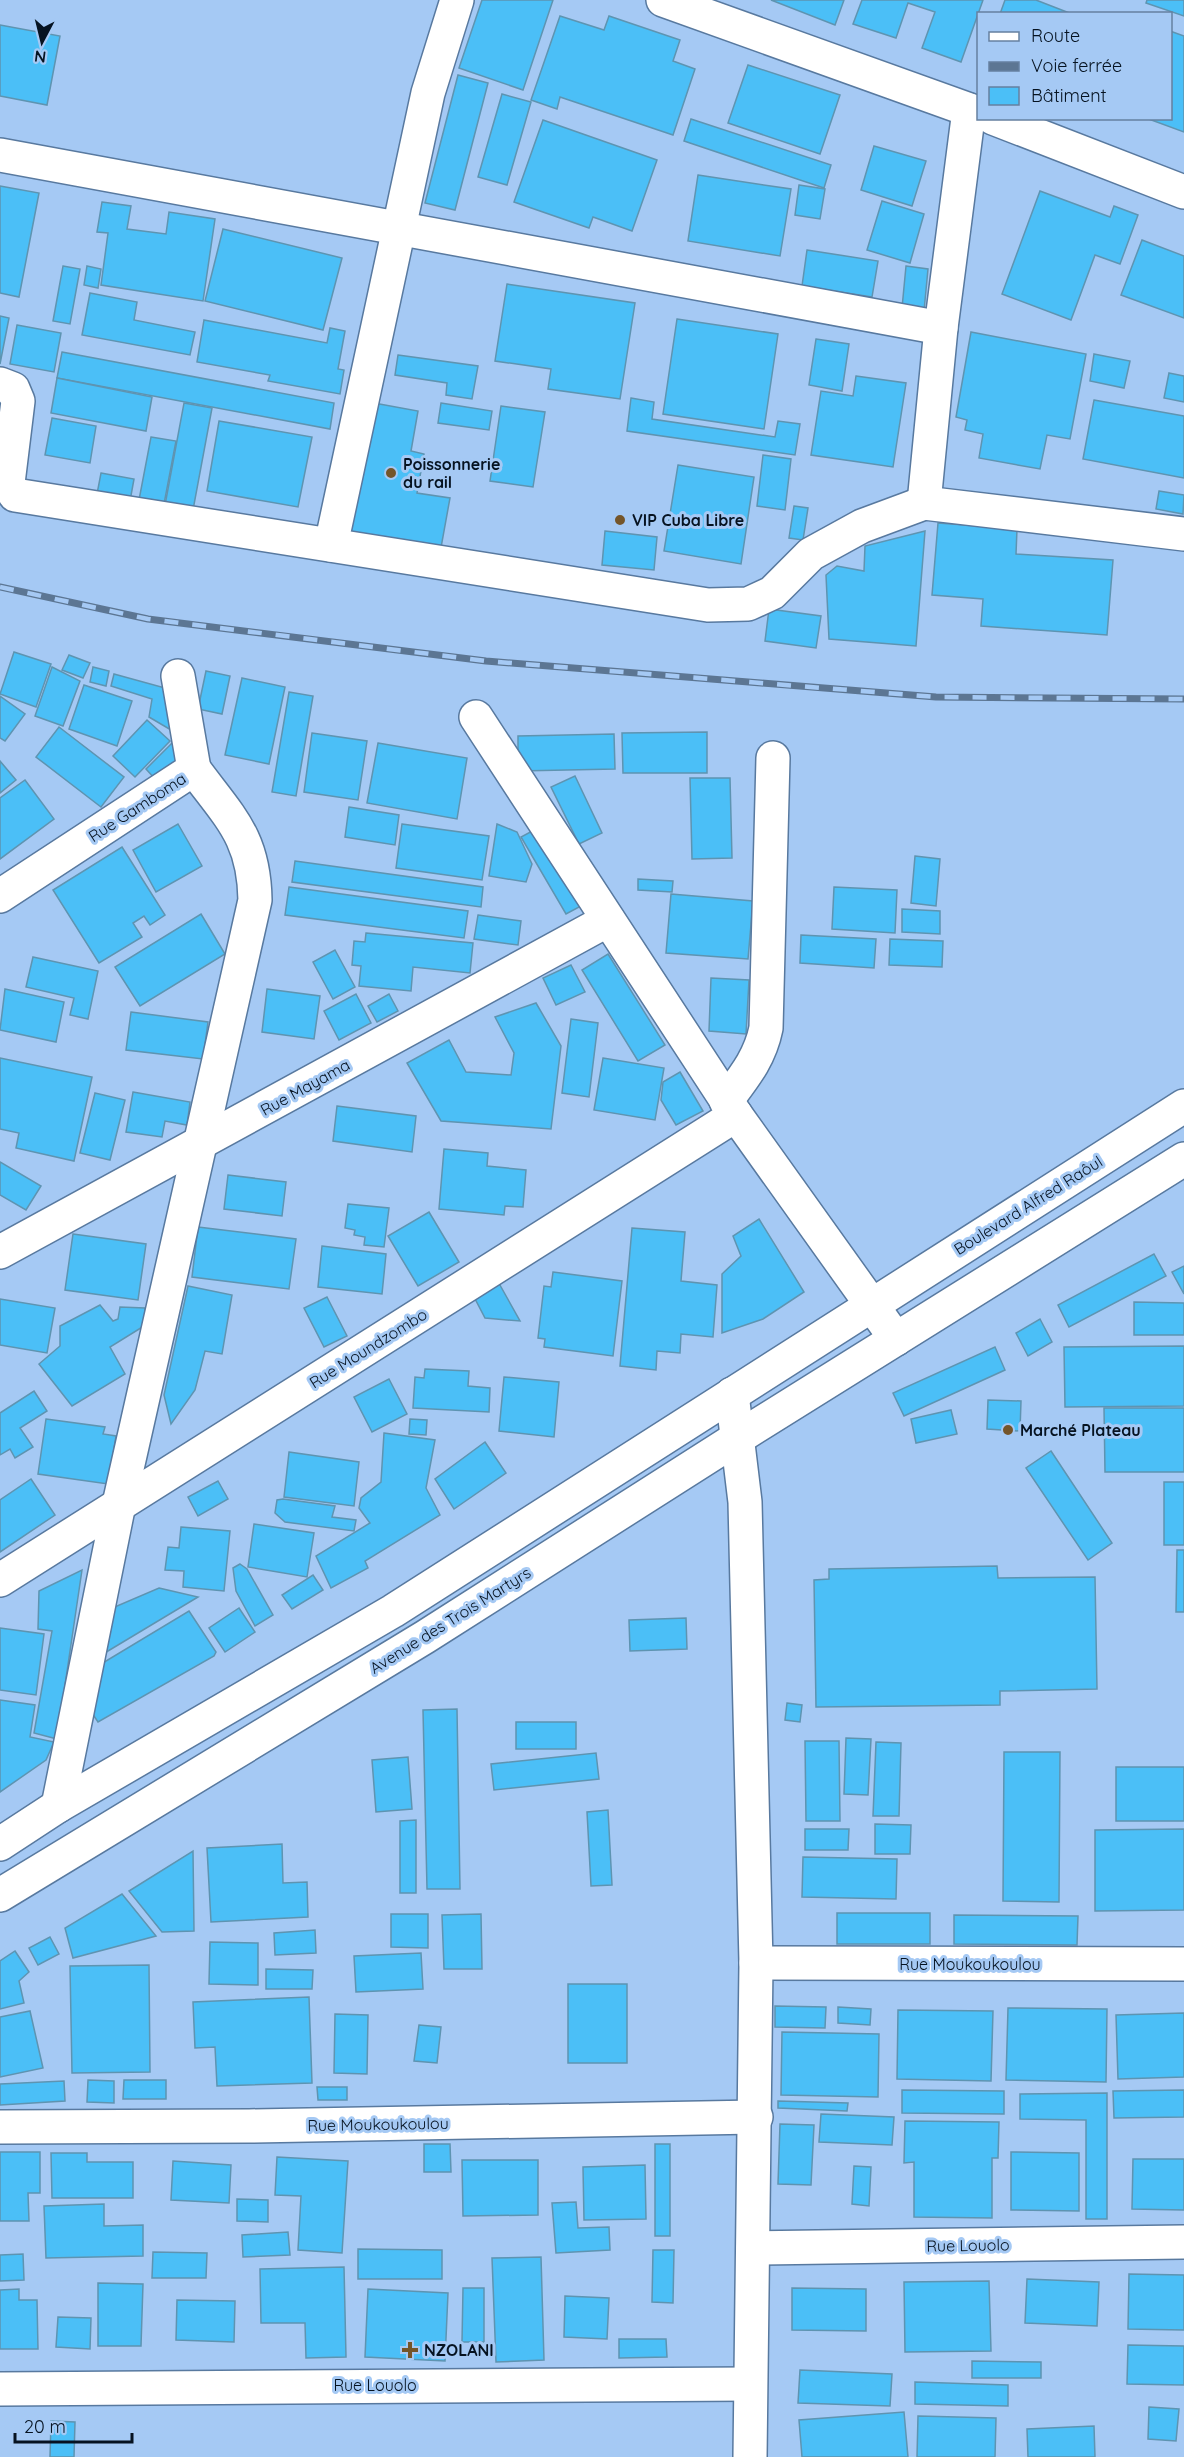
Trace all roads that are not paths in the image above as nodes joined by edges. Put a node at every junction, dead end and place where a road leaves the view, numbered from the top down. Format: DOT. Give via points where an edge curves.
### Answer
graph roads {
  1 [pos="457,0"];
  2 [pos="663,0"];
  3 [pos="977,113"];
  4 [pos="979,120"];
  5 [pos="996,120"];
  6 [pos="0,155"];
  7 [pos="1184,192"];
  8 [pos="397,228"];
  9 [pos="940,328"];
  10 [pos="0,384"];
  11 [pos="924,503"];
  12 [pos="1184,534"];
  13 [pos="331,545"];
  14 [pos="178,676"];
  15 [pos="476,717"];
  16 [pos="772,758"];
  17 [pos="194,769"];
  18 [pos="0,896"];
  19 [pos="608,920"];
  20 [pos="1184,1106"];
  21 [pos="731,1108"];
  22 [pos="200,1145"];
  23 [pos="1184,1160"];
  24 [pos="8,1239"];
  25 [pos="871,1304"];
  26 [pos="896,1339"];
  27 [pos="732,1394"];
  28 [pos="739,1437"];
  29 [pos="118,1504"];
  30 [pos="0,1580"];
  31 [pos="58,1806"];
  32 [pos="0,1844"];
  33 [pos="0,1895"];
  34 [pos="756,1963"];
  35 [pos="1184,1964"];
  36 [pos="756,2118"];
  37 [pos="0,2127"];
  38 [pos="1184,2242"];
  39 [pos="753,2248"];
  40 [pos="750,2384"];
  41 [pos="0,2389"];
  42 [pos="750,2457"];
  1 -- 8 [label="street" via="428,93"];
  2 -- 3 [label="street"];
  4 -- 9 [label="street"];
  5 -- 7 [label="street"];
  6 -- 8 [label="street"];
  8 -- 9 [label="street"];
  8 -- 13 [label="street"];
  9 -- 11 [label="street"];
  10 -- 13 [label="street" via="13,389 18,401 8,483 15,495"];
  11 -- 12 [label="street"];
  11 -- 13 [label="street" via="862,526 811,555 772,594 748,604 708,605"];
  14 -- 17 [label="street, Rue Gamboma"];
  15 -- 19 [label="street"];
  16 -- 21 [label="street" via="766,1028 762,1049"];
  17 -- 18 [label="street, Rue Gamboma"];
  17 -- 22 [label="street" via="245,839 255,870 255,900"];
  19 -- 21 [label="street"];
  19 -- 22 [label="street, Rue Mayama"];
  20 -- 25 [label="street, Boulevard Alfred Raôul"];
  21 -- 25 [label="street"];
  21 -- 29 [label="street, Rue Moundzombo"];
  22 -- 24 [label="street, Rue Mayama"];
  22 -- 29 [label="street"];
  23 -- 26 [label="street"];
  25 -- 26 [label="street"];
  25 -- 27 [label="street"];
  26 -- 28 [label="street, Avenue des Trois Martyrs"];
  27 -- 28 [label="street"];
  27 -- 31 [label="street" via="393,1611"];
  28 -- 33 [label="street, Avenue des Trois Martyrs" via="425,1637"];
  28 -- 34 [label="street" via="745,1502"];
  29 -- 30 [label="street, Rue Moundzombo"];
  29 -- 31 [label="street"];
  31 -- 32 [label="street"];
  34 -- 35 [label="street, Rue Moukoukoulou"];
  34 -- 36 [label="street"];
  36 -- 37 [label="street, Rue Moukoukoulou"];
  36 -- 39 [label="street"];
  38 -- 39 [label="street, Rue Louolo"];
  39 -- 40 [label="street"];
  40 -- 41 [label="street, Rue Louolo"];
  40 -- 42 [label="street"];
}
